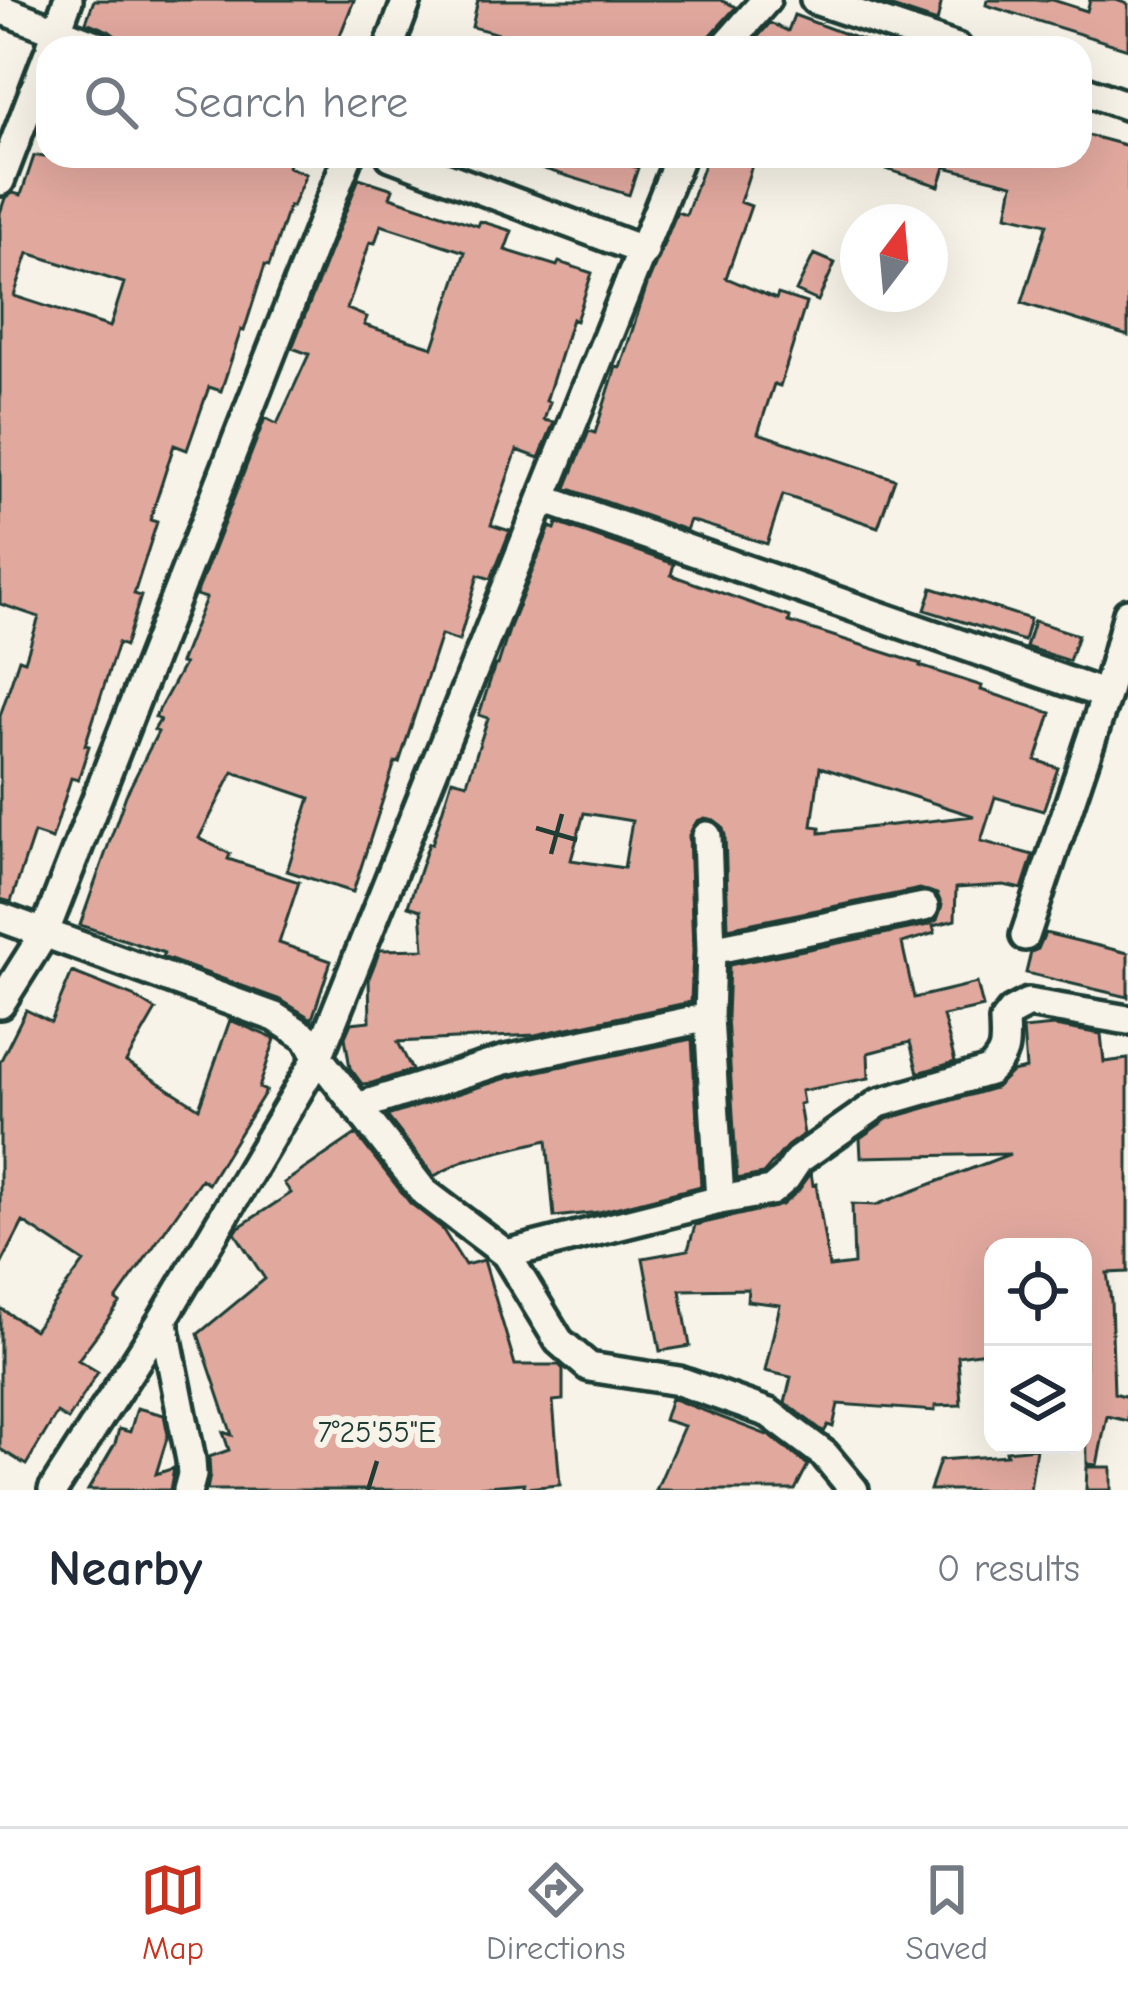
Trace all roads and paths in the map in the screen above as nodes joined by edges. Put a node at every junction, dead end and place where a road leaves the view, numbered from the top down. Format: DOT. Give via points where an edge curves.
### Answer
graph roads {
  1 [pos="68,0"];
  2 [pos="407,0"];
  3 [pos="766,0"];
  4 [pos="815,0"];
  5 [pos="0,9"];
  6 [pos="40,36"];
  7 [pos="55,36"];
  8 [pos="394,36"];
  9 [pos="734,36"];
  10 [pos="922,36"];
  11 [pos="36,86"];
  12 [pos="1092,93"];
  13 [pos="1128,106"];
  14 [pos="343,168"];
  15 [pos="424,168"];
  16 [pos="675,168"];
  17 [pos="0,181"];
  18 [pos="644,251"];
  19 [pos="543,499"];
  20 [pos="1128,613"];
  21 [pos="1106,695"];
  22 [pos="707,836"];
  23 [pos="924,908"];
  24 [pos="0,917"];
  25 [pos="44,934"];
  26 [pos="1025,937"];
  27 [pos="711,950"];
  28 [pos="0,1004"];
  29 [pos="709,1017"];
  30 [pos="1128,1020"];
  31 [pos="318,1057"];
  32 [pos="356,1107"];
  33 [pos="719,1200"];
  34 [pos="506,1253"];
  35 [pos="163,1319"];
  36 [pos="53,1490"];
  37 [pos="188,1490"];
  38 [pos="854,1490"];
  1 -- 7 [label="street"];
  2 -- 8 [label="street"];
  3 -- 9 [label="street"];
  4 -- 10 [label="street"];
  5 -- 6 [label="street"];
  11 -- 17 [label="street"];
  12 -- 13 [label="street"];
  14 -- 25 [label="street"];
  15 -- 18 [label="street"];
  16 -- 18 [label="street"];
  18 -- 19 [label="street"];
  19 -- 21 [label="street"];
  19 -- 31 [label="street"];
  20 -- 21 [label="street"];
  21 -- 26 [label="street"];
  22 -- 27 [label="street"];
  23 -- 27 [label="street"];
  24 -- 25 [label="street"];
  25 -- 28 [label="street"];
  25 -- 31 [label="street" via="274,1017 306,1037"];
  27 -- 29 [label="street"];
  29 -- 32 [label="street" via="505,1060"];
  29 -- 33 [label="street"];
  30 -- 33 [label="street" via="1028,1003 1004,1021 1005,1047 989,1071 879,1103 798,1160 771,1190"];
  31 -- 32 [label="street"];
  31 -- 35 [label="street"];
  32 -- 34 [label="street" via="424,1192"];
  33 -- 34 [label="street"];
  34 -- 38 [label="street" via="559,1341 589,1367 679,1381 769,1413 825,1455"];
  35 -- 36 [label="street"];
  35 -- 37 [label="street" via="191,1460"];
}
